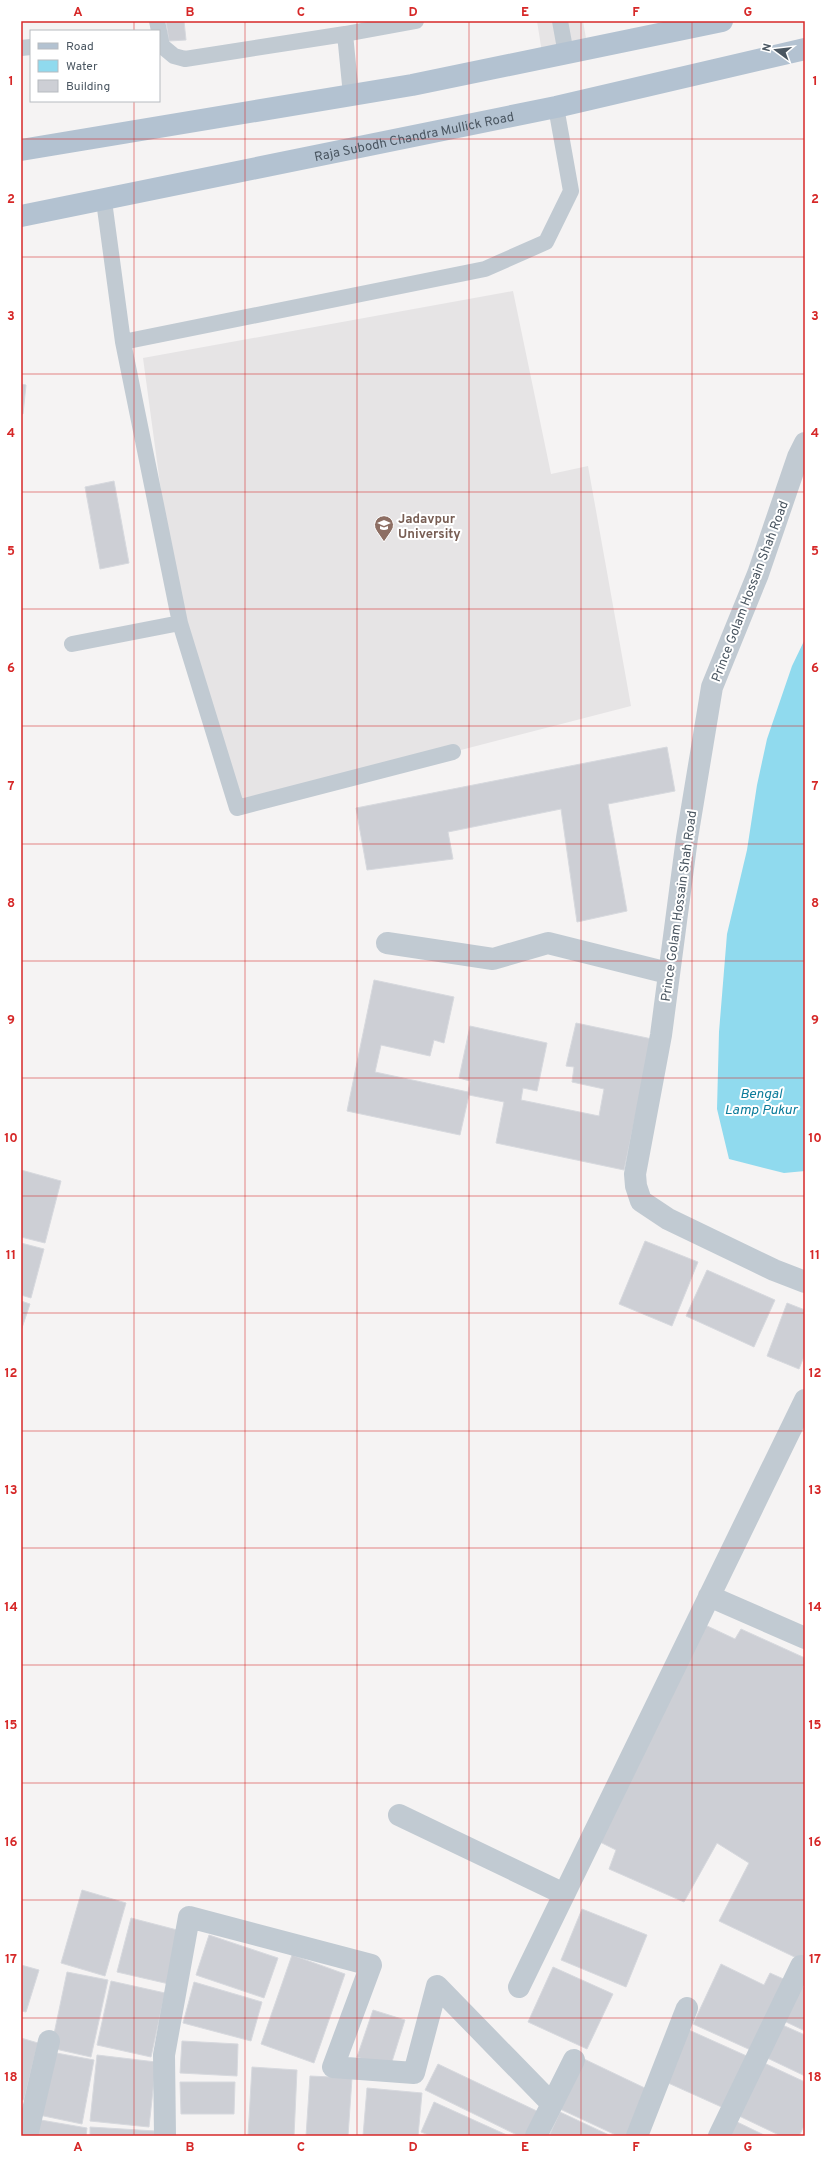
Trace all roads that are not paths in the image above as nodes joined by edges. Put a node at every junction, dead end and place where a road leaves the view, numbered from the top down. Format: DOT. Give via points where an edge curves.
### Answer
graph roads {
  1 [pos="416,21"];
  2 [pos="560,21"];
  3 [pos="722,21"];
  4 [pos="345,34"];
  5 [pos="160,36"];
  6 [pos="805,49"];
  7 [pos="566,54"];
  8 [pos="351,95"];
  9 [pos="556,107"];
  10 [pos="21,150"];
  11 [pos="104,201"];
  12 [pos="21,216"];
  13 [pos="122,342"];
  14 [pos="805,443"];
  15 [pos="180,623"];
  16 [pos="72,644"];
  17 [pos="453,752"];
  18 [pos="387,943"];
  19 [pos="668,973"];
  20 [pos="805,1282"];
  21 [pos="805,1400"];
  22 [pos="709,1596"];
  23 [pos="805,1638"];
  24 [pos="399,1815"];
  25 [pos="564,1894"];
  26 [pos="801,1966"];
  27 [pos="519,1987"];
  28 [pos="687,2008"];
  29 [pos="49,2042"];
  30 [pos="574,2060"];
  31 [pos="552,2104"];
  32 [pos="27,2136"];
  33 [pos="165,2136"];
  34 [pos="536,2136"];
  35 [pos="637,2136"];
  36 [pos="719,2136"];
  1 -- 4 [label="lane"];
  2 -- 7 [label="lane"];
  3 -- 7 [label="main road"];
  4 -- 5 [label="lane" via="185,59 174,56 162,46"];
  4 -- 8 [label="lane"];
  6 -- 9 [label="main road, Raja Subodh Chandra Mullick Road"];
  7 -- 8 [label="main road"];
  8 -- 10 [label="main road"];
  9 -- 11 [label="main road, Raja Subodh Chandra Mullick Road"];
  9 -- 13 [label="lane" via="571,191 546,242 485,269"];
  11 -- 12 [label="main road, Raja Subodh Chandra Mullick Road"];
  11 -- 13 [label="lane"];
  13 -- 15 [label="lane"];
  14 -- 19 [label="street, Prince Golam Hossain Shah Road" via="758,574 712,687"];
  15 -- 16 [label="lane"];
  15 -- 17 [label="lane" via="236,808"];
  18 -- 19 [label="street" via="493,959 548,943"];
  19 -- 20 [label="street, Prince Golam Hossain Shah Road" via="661,1035 636,1174 636,1186 641,1201 668,1219 774,1270"];
  21 -- 22 [label="street"];
  22 -- 23 [label="street"];
  22 -- 25 [label="street"];
  24 -- 25 [label="street"];
  25 -- 27 [label="street"];
  26 -- 36 [label="street"];
  28 -- 35 [label="street"];
  29 -- 32 [label="street"];
  30 -- 31 [label="street"];
  31 -- 33 [label="street" via="437,1986 414,2073 333,2067 370,1965 188,1917 164,2055"];
  31 -- 34 [label="street"];
}
